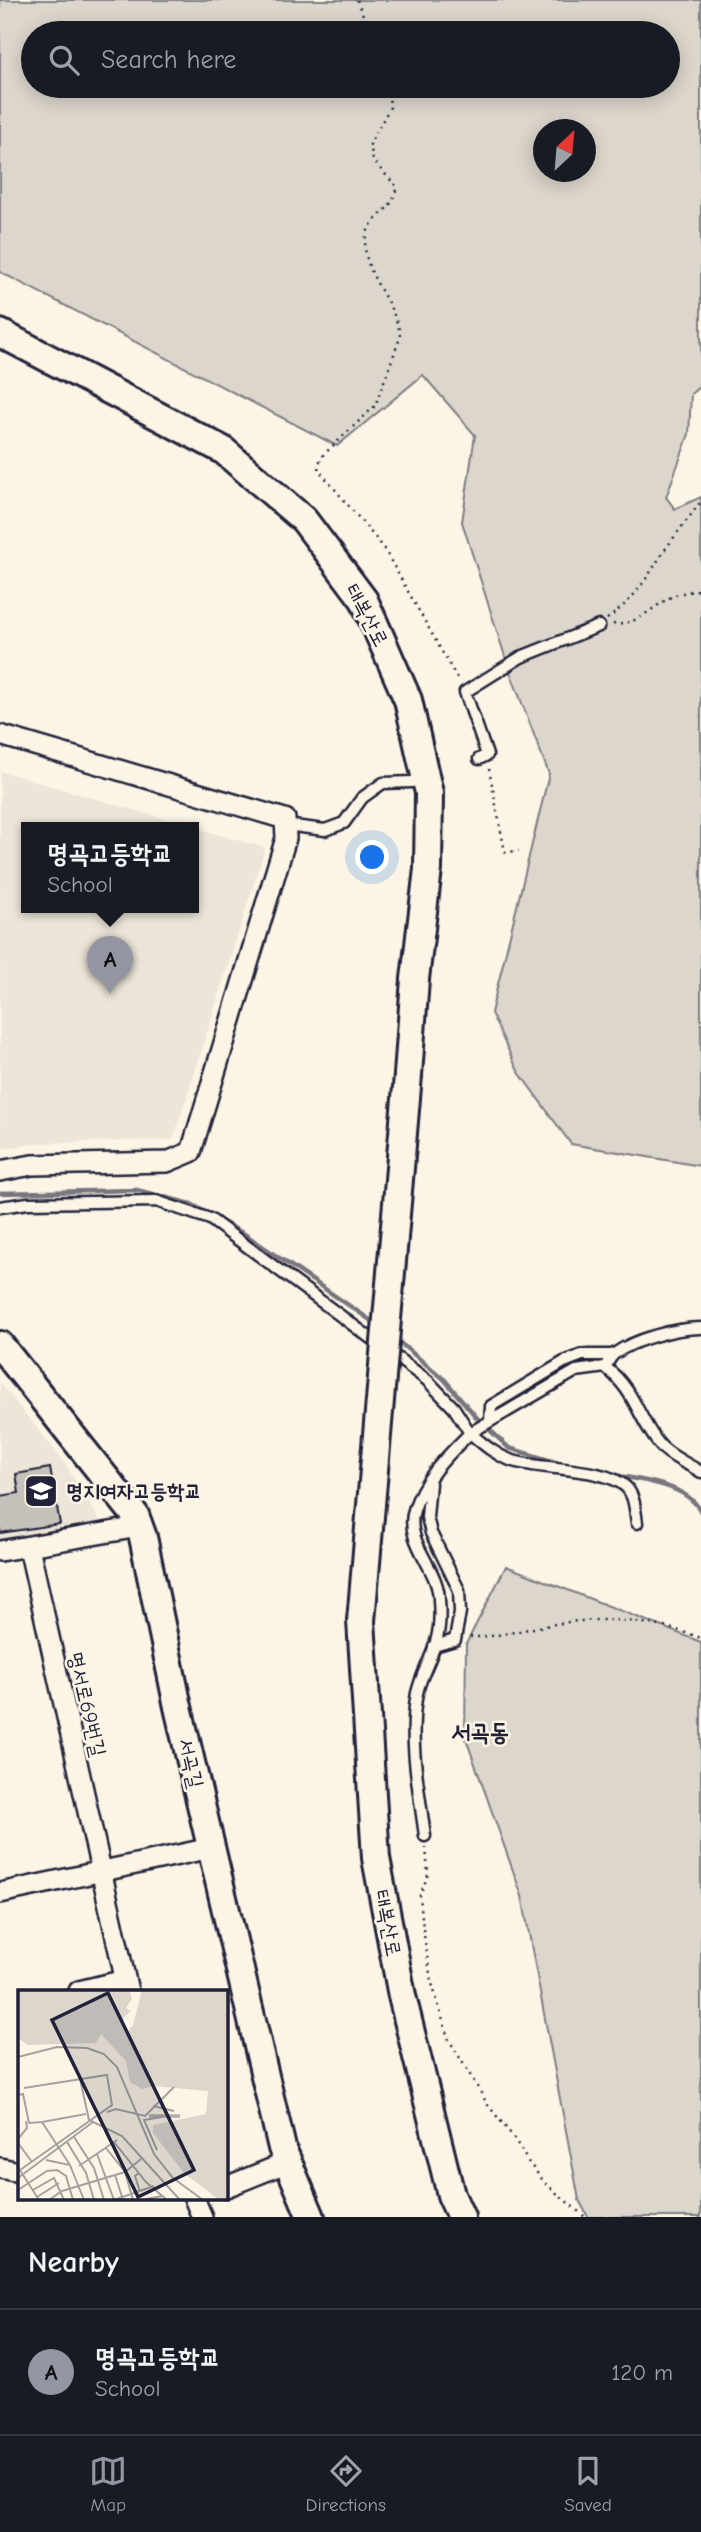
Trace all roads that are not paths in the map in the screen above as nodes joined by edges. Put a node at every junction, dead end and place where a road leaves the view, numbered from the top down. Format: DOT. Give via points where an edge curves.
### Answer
graph roads {
  1 [pos="0,333"];
  2 [pos="599,626"];
  3 [pos="0,735"];
  4 [pos="483,757"];
  5 [pos="412,782"];
  6 [pos="285,825"];
  7 [pos="0,1171"];
  8 [pos="0,1207"];
  9 [pos="701,1328"];
  10 [pos="0,1345"];
  11 [pos="612,1355"];
  12 [pos="605,1367"];
  13 [pos="490,1421"];
  14 [pos="470,1433"];
  15 [pos="701,1472"];
  16 [pos="431,1476"];
  17 [pos="637,1523"];
  18 [pos="139,1527"];
  19 [pos="29,1547"];
  20 [pos="0,1551"];
  21 [pos="434,1646"];
  22 [pos="425,1836"];
  23 [pos="211,1847"];
  24 [pos="101,1871"];
  25 [pos="0,1893"];
  26 [pos="126,1986"];
  27 [pos="88,1990"];
  28 [pos="288,2162"];
  29 [pos="0,2168"];
  30 [pos="18,2172"];
  31 [pos="228,2186"];
  32 [pos="311,2217"];
  33 [pos="461,2217"];
  1 -- 33 [label="street, 태복산로, bridge" via="223,450 304,520 364,600 408,699 429,793 428,869 361,1621 376,1858 402,1996 451,2195"];
  2 -- 4 [label="lane" via="521,657 465,692"];
  3 -- 6 [label="street" via="285,819"];
  5 -- 6 [label="lane" via="383,783 362,798 344,823 325,830"];
  6 -- 7 [label="street" via="286,838 191,1152 167,1162 32,1165"];
  8 -- 14 [label="lane" via="156,1201 210,1219 427,1380"];
  9 -- 11 [label="lane" via="657,1335"];
  10 -- 18 [label="street, 서곡길" via="135,1515"];
  11 -- 12 [label="lane"];
  11 -- 13 [label="lane" via="582,1355 564,1362 491,1406"];
  12 -- 13 [label="lane" via="576,1371"];
  12 -- 15 [label="lane" via="635,1400 662,1447"];
  13 -- 14 [label="lane"];
  14 -- 16 [label="lane"];
  14 -- 17 [label="lane" via="513,1461 615,1481 633,1497"];
  16 -- 21 [label="lane" via="412,1522 414,1538 440,1597"];
  16 -- 21 [label="lane" via="427,1517 459,1590 460,1612 456,1640"];
  18 -- 19 [label="street"];
  18 -- 23 [label="street, 서곡길"];
  19 -- 20 [label="street"];
  19 -- 24 [label="street, 명서로69번길"];
  21 -- 22 [label="lane" via="417,1692 414,1743"];
  23 -- 24 [label="street"];
  23 -- 28 [label="street, 서곡길"];
  24 -- 25 [label="street"];
  24 -- 26 [label="street, 명서로69번길"];
  26 -- 27 [label="street"];
  28 -- 31 [label="street"];
  28 -- 32 [label="street, 서곡길"];
  29 -- 30 [label="street"];
}
